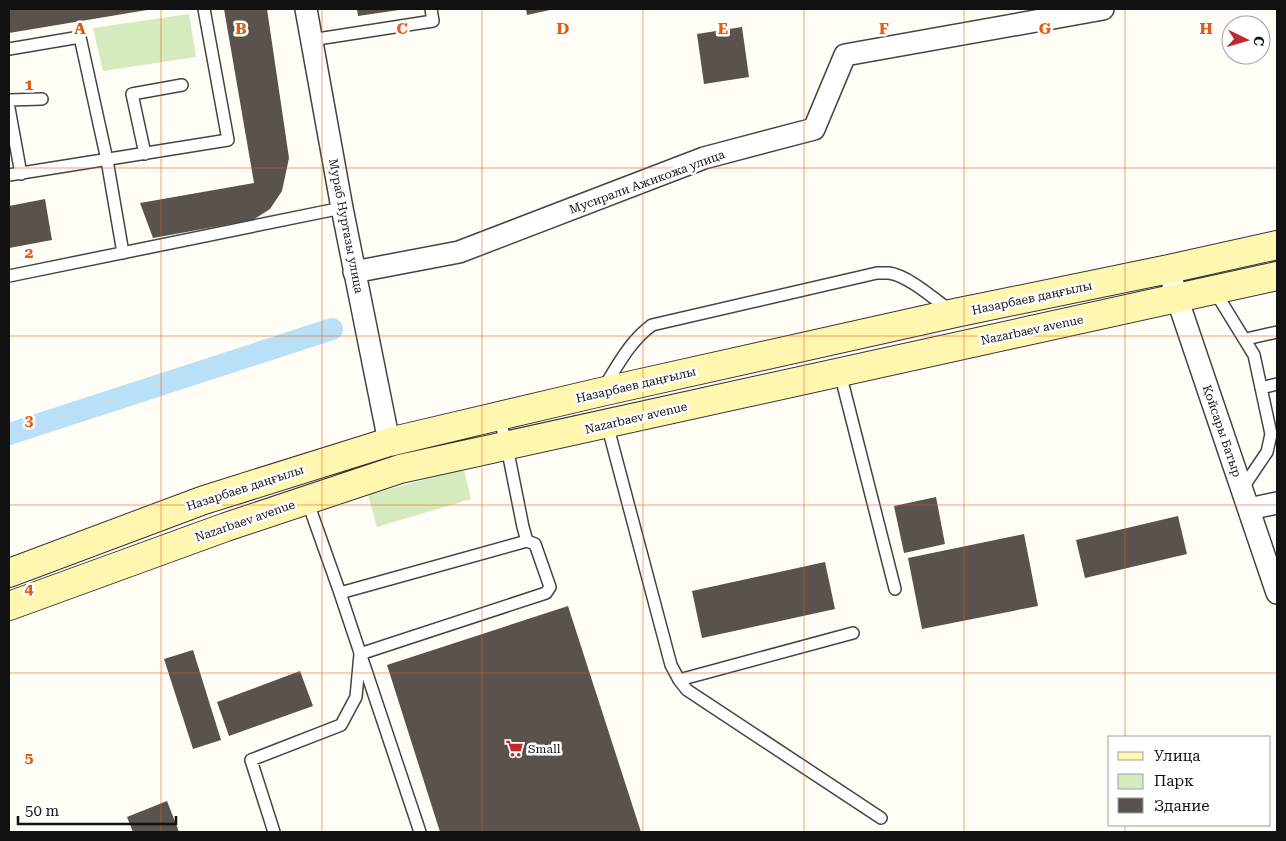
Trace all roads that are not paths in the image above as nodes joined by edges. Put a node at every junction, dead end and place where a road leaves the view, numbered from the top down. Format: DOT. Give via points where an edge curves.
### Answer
graph roads {
  1 [pos="204,9"];
  2 [pos="306,9"];
  3 [pos="431,9"];
  4 [pos="1103,9"];
  5 [pos="311,40"];
  6 [pos="9,48"];
  7 [pos="182,85"];
  8 [pos="42,99"];
  9 [pos="9,100"];
  10 [pos="9,108"];
  11 [pos="146,154"];
  12 [pos="107,160"];
  13 [pos="21,174"];
  14 [pos="9,175"];
  15 [pos="342,208"];
  16 [pos="1277,245"];
  17 [pos="123,253"];
  18 [pos="1169,270"];
  19 [pos="354,272"];
  20 [pos="9,276"];
  21 [pos="1277,276"];
  22 [pos="1214,290"];
  23 [pos="1177,298"];
  24 [pos="955,314"];
  25 [pos="1277,332"];
  26 [pos="1246,339"];
  27 [pos="840,373"];
  28 [pos="1277,384"];
  29 [pos="1261,388"];
  30 [pos="601,392"];
  31 [pos="498,416"];
  32 [pos="607,424"];
  33 [pos="388,442"];
  34 [pos="507,446"];
  35 [pos="1242,489"];
  36 [pos="307,500"];
  37 [pos="1277,502"];
  38 [pos="1249,509"];
  39 [pos="527,541"];
  40 [pos="9,573"];
  41 [pos="895,589"];
  42 [pos="340,593"];
  43 [pos="1277,593"];
  44 [pos="9,606"];
  45 [pos="853,633"];
  46 [pos="360,654"];
  47 [pos="679,680"];
  48 [pos="881,818"];
  49 [pos="274,832"];
  50 [pos="420,832"];
  1 -- 11 [label="lane" via="228,140"];
  2 -- 5 [label="street, Мураб Нуртазы улица"];
  3 -- 5 [label="lane" via="433,21"];
  4 -- 19 [label="street, Мусирали Ажикожа улица" via="845,55 814,129 704,158 459,252"];
  5 -- 15 [label="street, Мураб Нуртазы улица"];
  6 -- 12 [label="lane" via="80,37"];
  7 -- 11 [label="lane" via="132,94"];
  8 -- 9 [label="lane"];
  10 -- 13 [label="lane"];
  11 -- 12 [label="lane"];
  12 -- 13 [label="lane"];
  12 -- 17 [label="lane"];
  13 -- 14 [label="lane"];
  15 -- 17 [label="lane"];
  15 -- 19 [label="street, Мураб Нуртазы улица"];
  16 -- 18 [label="main road, Назарбаев даңғылы"];
  17 -- 20 [label="lane"];
  18 -- 23 [label="street, Қойсары Батыр"];
  18 -- 24 [label="main road, Назарбаев даңғылы"];
  19 -- 33 [label="street, Мураб Нуртазы улица"];
  21 -- 22 [label="main road, Nazarbaev avenue"];
  22 -- 23 [label="main road, Nazarbaev avenue"];
  22 -- 26 [label="lane"];
  23 -- 27 [label="main road, Nazarbaev avenue"];
  23 -- 35 [label="street, Қойсары Батыр"];
  24 -- 30 [label="main road, Назарбаев даңғылы"];
  24 -- 30 [label="lane" via="897,275 878,274 652,326 633,342"];
  25 -- 26 [label="lane"];
  26 -- 29 [label="lane" via="1254,355"];
  27 -- 32 [label="main road, Nazarbaev avenue"];
  27 -- 41 [label="lane"];
  28 -- 29 [label="lane"];
  29 -- 35 [label="lane" via="1271,434 1267,452"];
  30 -- 31 [label="main road, Назарбаев даңғылы"];
  30 -- 32 [label="main road"];
  31 -- 33 [label="main road, Назарбаев даңғылы"];
  31 -- 34 [label="lane"];
  32 -- 34 [label="main road, Nazarbaev avenue"];
  32 -- 47 [label="lane" via="671,665"];
  33 -- 40 [label="main road, Назарбаев даңғылы" via="204,500"];
  34 -- 36 [label="main road, Nazarbaev avenue" via="400,469"];
  34 -- 39 [label="lane"];
  35 -- 38 [label="street, Қойсары Батыр"];
  36 -- 42 [label="lane"];
  36 -- 44 [label="main road, Nazarbaev avenue"];
  37 -- 38 [label="street"];
  38 -- 43 [label="street, Қойсары Батыр"];
  39 -- 42 [label="lane"];
  39 -- 46 [label="lane" via="535,544 550,587 546,593"];
  42 -- 46 [label="lane"];
  45 -- 47 [label="lane"];
  46 -- 49 [label="lane" via="356,697 341,725 251,760"];
  46 -- 50 [label="lane"];
  47 -- 48 [label="lane" via="687,690"];
}
